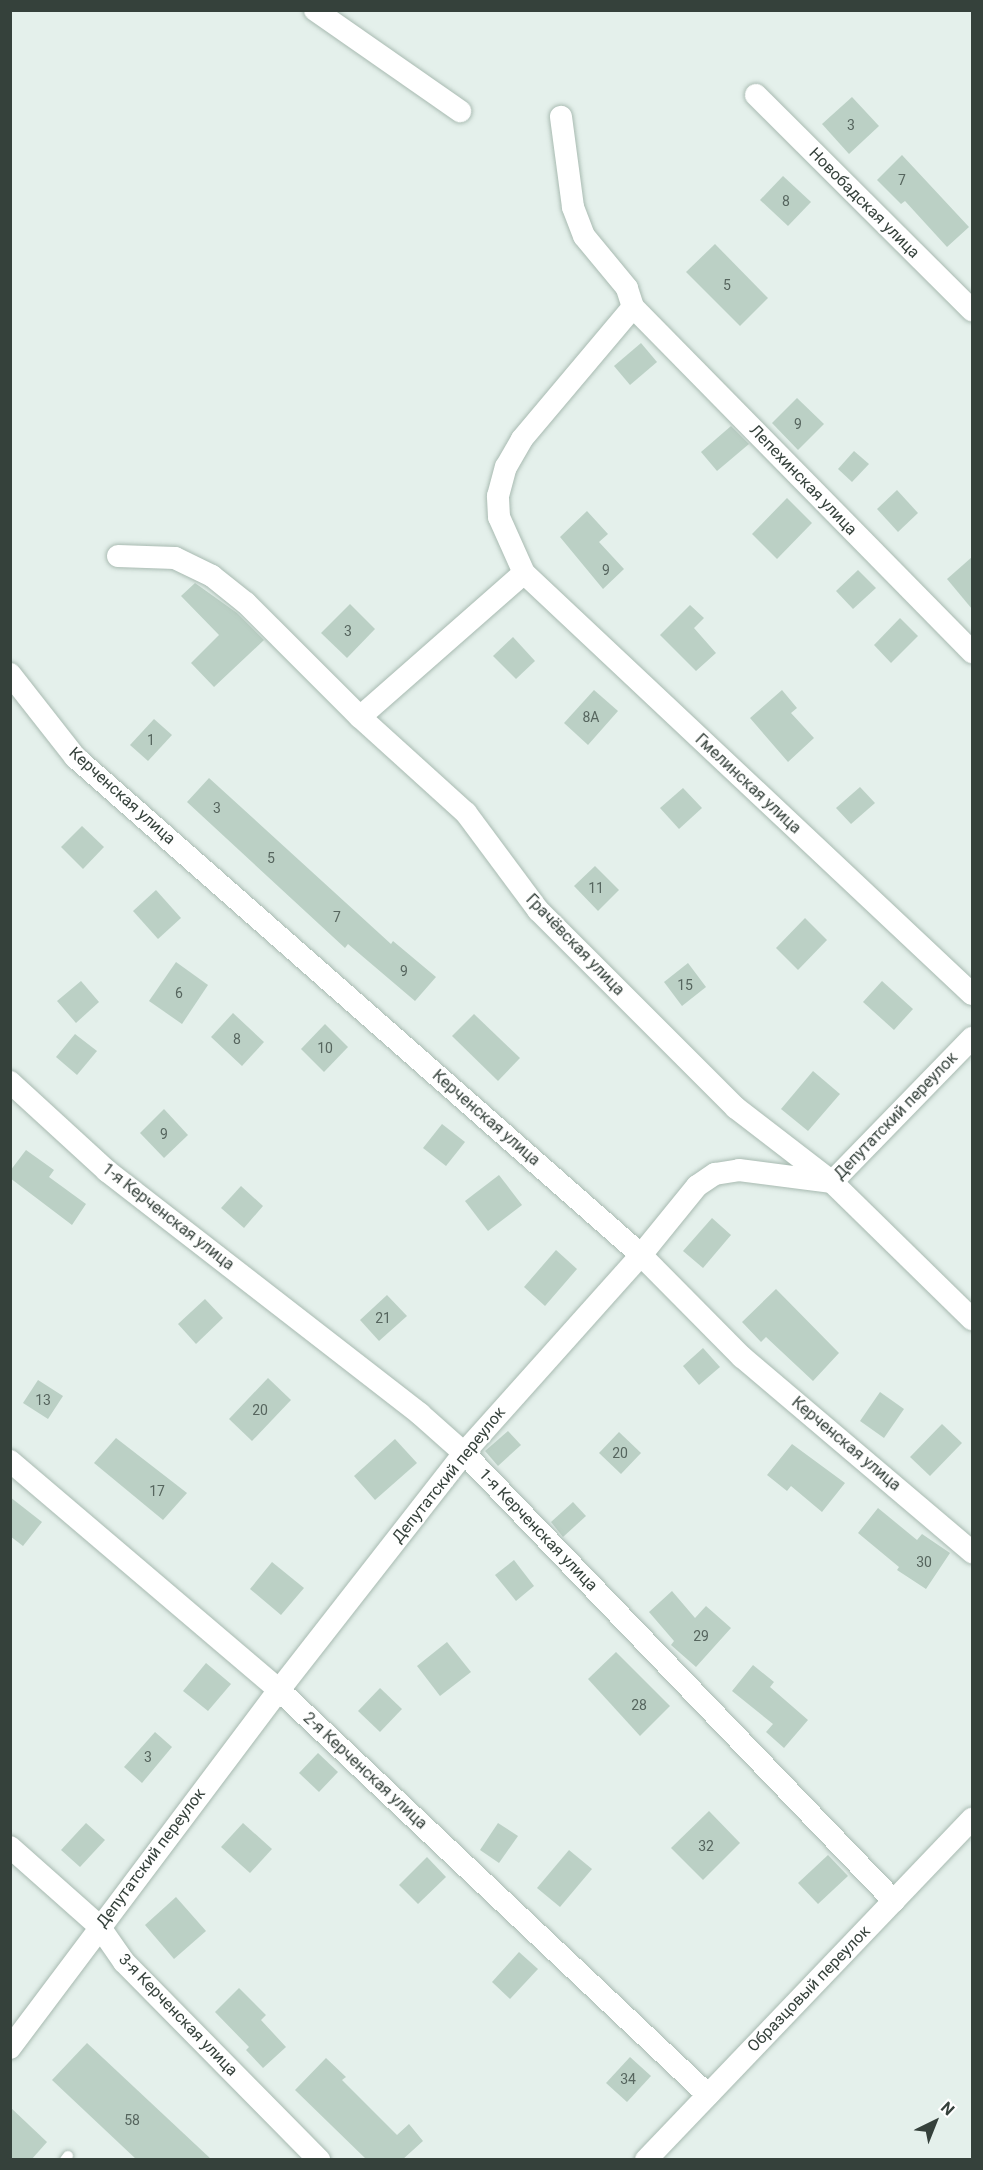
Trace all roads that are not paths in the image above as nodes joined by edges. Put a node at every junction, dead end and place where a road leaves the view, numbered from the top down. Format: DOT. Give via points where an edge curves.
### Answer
graph roads {
  1 [pos="315,10"];
  2 [pos="756,95"];
  3 [pos="460,111"];
  4 [pos="561,117"];
  5 [pos="633,307"];
  6 [pos="972,310"];
  7 [pos="118,556"];
  8 [pos="524,573"];
  9 [pos="972,652"];
  10 [pos="10,674"];
  11 [pos="360,717"];
  12 [pos="972,994"];
  13 [pos="972,1038"];
  14 [pos="10,1082"];
  15 [pos="832,1182"];
  16 [pos="641,1255"];
  17 [pos="972,1319"];
  18 [pos="464,1453"];
  19 [pos="10,1461"];
  20 [pos="972,1552"];
  21 [pos="279,1690"];
  22 [pos="972,1819"];
  23 [pos="10,1847"];
  24 [pos="894,1901"];
  25 [pos="99,1926"];
  26 [pos="10,2048"];
  27 [pos="708,2095"];
  28 [pos="319,2160"];
  29 [pos="646,2160"];
  1 -- 3 [label="street"];
  2 -- 6 [label="street, Новобадская улица"];
  4 -- 5 [label="street, Лепехинская улица" via="573,207 584,236 627,288"];
  5 -- 8 [label="street" via="522,439 506,466 498,496 499,517"];
  5 -- 9 [label="street, Лепехинская улица"];
  7 -- 11 [label="street, Грачёвская улица" via="175,558 212,576"];
  8 -- 11 [label="street"];
  8 -- 12 [label="street, Гмелинская улица"];
  10 -- 16 [label="street, Керченская улица" via="75,757"];
  11 -- 15 [label="street, Грачёвская улица" via="466,813 538,910 736,1108"];
  13 -- 15 [label="street, Депутатский переулок"];
  14 -- 18 [label="street, 1-я Керченская улица" via="107,1171 420,1414"];
  15 -- 16 [label="street, Депутатский переулок" via="739,1170 715,1174 697,1186"];
  15 -- 17 [label="street, Грачёвская улица"];
  16 -- 18 [label="street, Депутатский переулок"];
  16 -- 20 [label="street, Керченская улица" via="742,1357"];
  18 -- 21 [label="street, Депутатский переулок"];
  18 -- 24 [label="street, 1-я Керченская улица"];
  19 -- 21 [label="street, 2-я Керченская улица"];
  21 -- 25 [label="street, Депутатский переулок"];
  21 -- 27 [label="street, 2-я Керченская улица"];
  22 -- 24 [label="street, Образцовый переулок"];
  23 -- 25 [label="street, 3-я Керченская улица"];
  24 -- 27 [label="street, Образцовый переулок"];
  25 -- 26 [label="street, Депутатский переулок"];
  25 -- 28 [label="street, 3-я Керченская улица" via="124,1962"];
  27 -- 29 [label="street, Образцовый переулок"];
}
